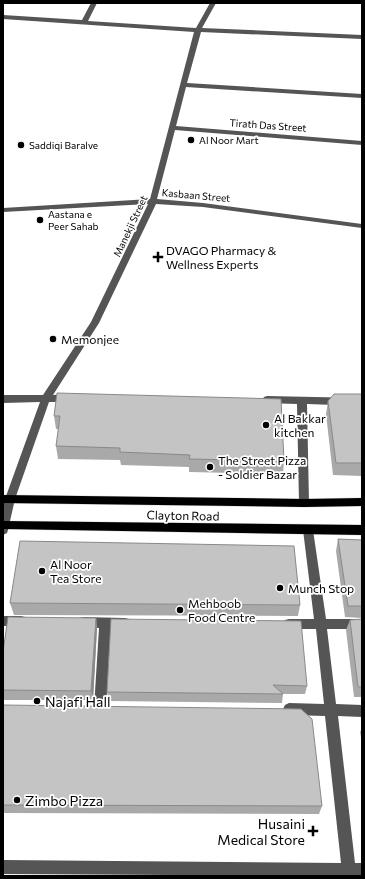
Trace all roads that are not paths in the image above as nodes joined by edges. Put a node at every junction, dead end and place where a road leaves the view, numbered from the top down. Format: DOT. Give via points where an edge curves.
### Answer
graph roads {
  1 [pos="94,3"];
  2 [pos="213,3"];
  3 [pos="3,17"];
  4 [pos="84,22"];
  5 [pos="198,30"];
  6 [pos="362,37"];
  7 [pos="183,85"];
  8 [pos="362,96"];
  9 [pos="172,128"];
  10 [pos="362,143"];
  11 [pos="153,201"];
  12 [pos="3,210"];
  13 [pos="362,226"];
  14 [pos="46,398"];
  15 [pos="77,398"];
  16 [pos="3,399"];
  17 [pos="256,400"];
  18 [pos="302,400"];
  19 [pos="362,402"];
  20 [pos="6,499"];
  21 [pos="362,502"];
  22 [pos="304,503"];
  23 [pos="3,527"];
  24 [pos="308,530"];
  25 [pos="362,530"];
  26 [pos="3,621"];
  27 [pos="34,621"];
  28 [pos="74,622"];
  29 [pos="105,622"];
  30 [pos="136,623"];
  31 [pos="275,624"];
  32 [pos="321,624"];
  33 [pos="362,624"];
  34 [pos="85,708"];
  35 [pos="100,708"];
  36 [pos="116,708"];
  37 [pos="275,709"];
  38 [pos="330,709"];
  39 [pos="362,711"];
  40 [pos="3,867"];
  41 [pos="355,870"];
  1 -- 4 [label="street"];
  2 -- 5 [label="street, Manekji Street"];
  3 -- 4 [label="street"];
  4 -- 5 [label="street"];
  5 -- 6 [label="street"];
  5 -- 7 [label="street, Manekji Street"];
  7 -- 8 [label="street"];
  7 -- 9 [label="street, Manekji Street"];
  9 -- 10 [label="street, Tirath Das Street"];
  9 -- 11 [label="street, Manekji Street"];
  11 -- 12 [label="street, Kasbaan Street"];
  11 -- 13 [label="street, Kasbaan Street" via="203,204"];
  11 -- 14 [label="street, Manekji Street" via="95,323"];
  14 -- 15 [label="street"];
  14 -- 16 [label="street"];
  14 -- 20 [label="street, Manekji Street"];
  17 -- 18 [label="street"];
  18 -- 19 [label="street"];
  18 -- 22 [label="street"];
  20 -- 22 [label="main road, Clayton Road"];
  20 -- 23 [label="street, Manekji Street"];
  21 -- 22 [label="main road, Clayton Road"];
  23 -- 24 [label="main road, Clayton Road"];
  24 -- 25 [label="main road, Clayton Road"];
  24 -- 32 [label="street"];
  26 -- 27 [label="street"];
  28 -- 29 [label="street"];
  29 -- 30 [label="street"];
  29 -- 35 [label="street"];
  31 -- 32 [label="street"];
  32 -- 33 [label="street"];
  32 -- 38 [label="street"];
  34 -- 35 [label="street"];
  35 -- 36 [label="street"];
  37 -- 38 [label="street"];
  38 -- 39 [label="street"];
  38 -- 41 [label="street"];
  40 -- 41 [label="street"];
}
